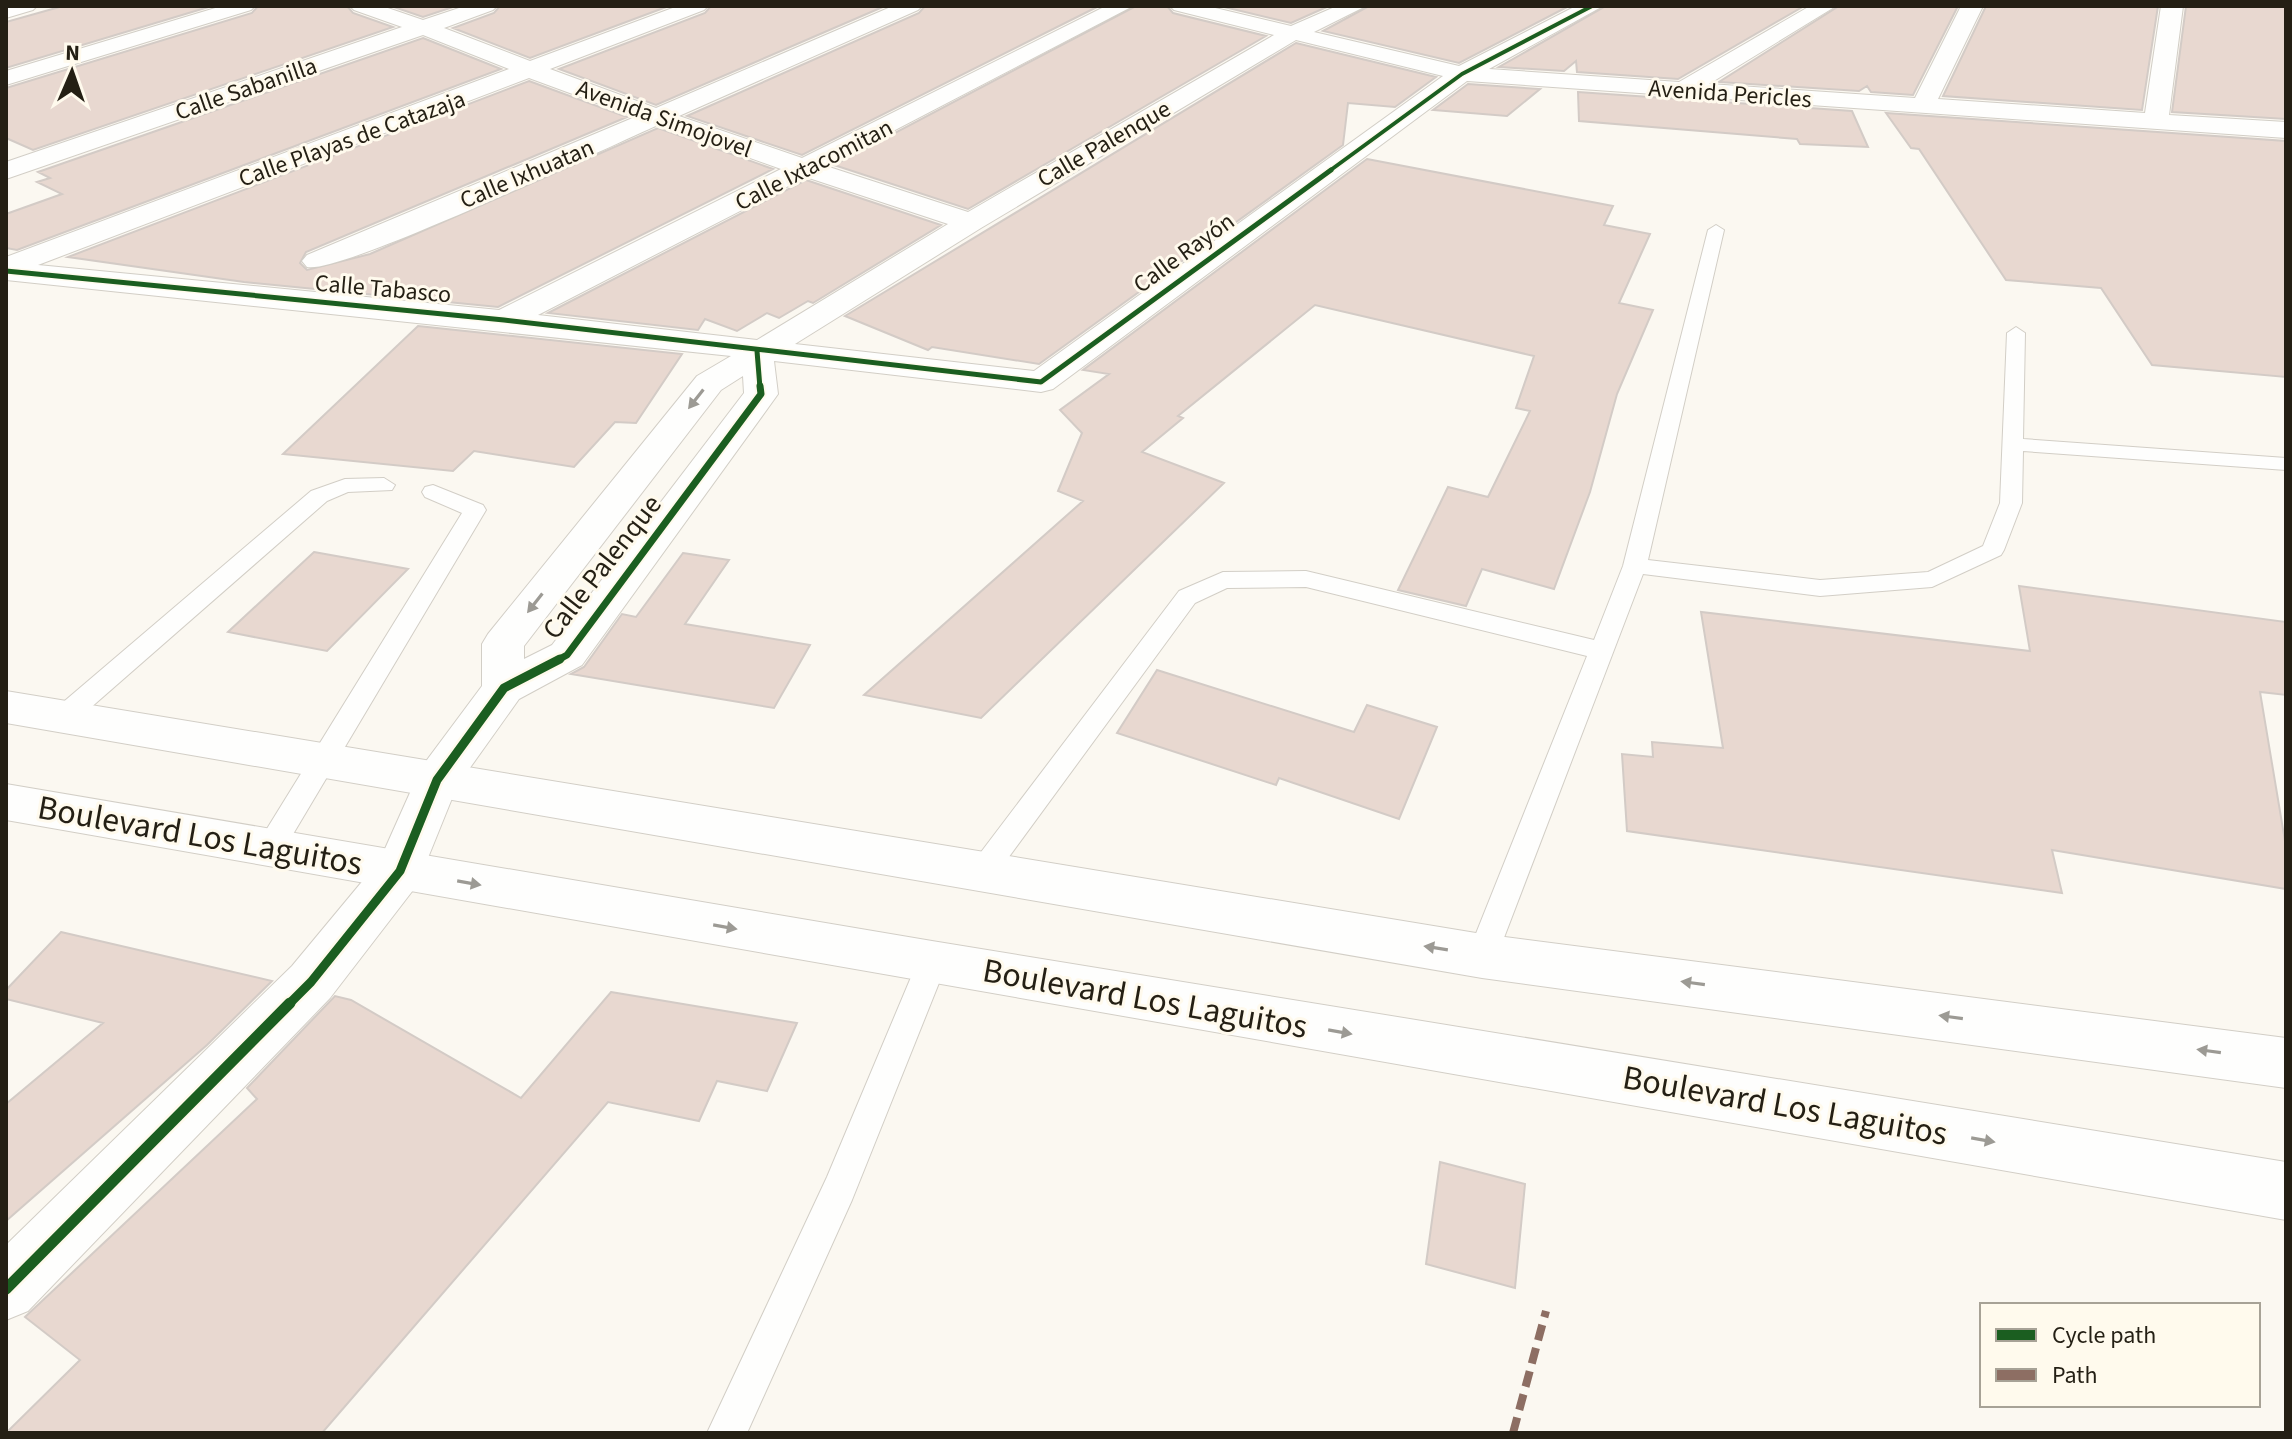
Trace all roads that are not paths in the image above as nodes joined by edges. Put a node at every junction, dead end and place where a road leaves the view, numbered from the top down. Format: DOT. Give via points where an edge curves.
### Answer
graph roads {
  1 [pos="26,6"];
  2 [pos="244,6"];
  3 [pos="361,6"];
  4 [pos="486,6"];
  5 [pos="697,6"];
  6 [pos="911,6"];
  7 [pos="1122,6"];
  8 [pos="1181,6"];
  9 [pos="1355,6"];
  10 [pos="1592,6"];
  11 [pos="1825,6"];
  12 [pos="1972,6"];
  13 [pos="2172,6"];
  14 [pos="6,12"];
  15 [pos="428,27"];
  16 [pos="1295,32"];
  17 [pos="533,71"];
  18 [pos="1462,74"];
  19 [pos="6,78"];
  20 [pos="1680,91"];
  21 [pos="1923,106"];
  22 [pos="658,117"];
  23 [pos="2156,121"];
  24 [pos="2286,130"];
  25 [pos="805,170"];
  26 [pos="6,171"];
  27 [pos="971,222"];
  28 [pos="1716,230"];
  29 [pos="317,261"];
  30 [pos="6,269"];
  31 [pos="504,320"];
  32 [pos="2016,333"];
  33 [pos="757,351"];
  34 [pos="2011,444"];
  35 [pos="2286,464"];
  36 [pos="384,485"];
  37 [pos="433,492"];
  38 [pos="1635,566"];
  39 [pos="1602,651"];
  40 [pos="504,688"];
  41 [pos="6,707"];
  42 [pos="63,717"];
  43 [pos="322,760"];
  44 [pos="437,780"];
  45 [pos="6,802"];
  46 [pos="270,848"];
  47 [pos="400,871"];
  48 [pos="982,872"];
  49 [pos="1482,956"];
  50 [pos="932,963"];
  51 [pos="2286,1063"];
  52 [pos="2286,1191"];
  53 [pos="6,1289"];
  54 [pos="727,1433"];
  1 -- 14 [label="street"];
  2 -- 19 [label="street"];
  3 -- 15 [label="street, Avenida Simojovel"];
  4 -- 15 [label="street, Calle Sabanilla"];
  5 -- 17 [label="street, Calle Playas de Catazaja"];
  6 -- 22 [label="street, Calle Ixhuatan"];
  7 -- 25 [label="street, Calle Ixtacomitan"];
  8 -- 16 [label="street, Avenida Pericles"];
  9 -- 16 [label="street, Calle Palenque"];
  10 -- 18 [label="street, Calle Rayón"];
  11 -- 20 [label="street"];
  12 -- 21 [label="street"];
  13 -- 23 [label="street"];
  15 -- 17 [label="street, Avenida Simojovel"];
  15 -- 26 [label="street, Calle Sabanilla"];
  16 -- 18 [label="street, Avenida Pericles"];
  16 -- 27 [label="street, Calle Palenque"];
  17 -- 22 [label="street, Avenida Simojovel"];
  17 -- 30 [label="street, Calle Playas de Catazaja"];
  18 -- 20 [label="street, Avenida Pericles"];
  18 -- 33 [label="street, Calle Rayón" via="1041,382"];
  20 -- 21 [label="street, Avenida Pericles"];
  21 -- 23 [label="street, Avenida Pericles"];
  22 -- 25 [label="street, Avenida Simojovel"];
  22 -- 29 [label="street, Calle Ixhuatan"];
  23 -- 24 [label="street, Avenida Pericles"];
  25 -- 27 [label="street, Avenida Simojovel"];
  25 -- 31 [label="street, Calle Ixtacomitan"];
  27 -- 33 [label="street, Calle Palenque"];
  28 -- 38 [label="lane"];
  30 -- 31 [label="street, Calle Tabasco"];
  31 -- 33 [label="street, Calle Tabasco"];
  32 -- 34 [label="lane"];
  33 -- 40 [label="street, one-way" via="709,383 503,644"];
  33 -- 40 [label="street, Calle Palenque" via="761,394 567,655"];
  34 -- 35 [label="lane"];
  34 -- 38 [label="lane" via="2011,503 1993,550 1932,579 1820,588"];
  36 -- 42 [label="lane" via="345,486 319,496"];
  37 -- 43 [label="lane" via="475,510"];
  38 -- 39 [label="lane"];
  39 -- 48 [label="lane" via="1306,579 1223,580 1187,597"];
  39 -- 49 [label="lane"];
  40 -- 44 [label="street, Calle Palenque"];
  41 -- 42 [label="street"];
  42 -- 43 [label="street"];
  43 -- 44 [label="street"];
  43 -- 46 [label="lane"];
  44 -- 47 [label="street, Calle Palenque"];
  44 -- 48 [label="street"];
  45 -- 46 [label="street, Boulevard Los Laguitos"];
  46 -- 47 [label="street, Boulevard Los Laguitos"];
  47 -- 50 [label="street, Boulevard Los Laguitos, one-way"];
  47 -- 53 [label="street, Calle Palenque" via="311,982"];
  49 -- 48 [label="street, one-way"];
  51 -- 49 [label="street, one-way"];
  50 -- 52 [label="street, Boulevard Los Laguitos, one-way"];
  50 -- 54 [label="lane" via="840,1188"];
}
